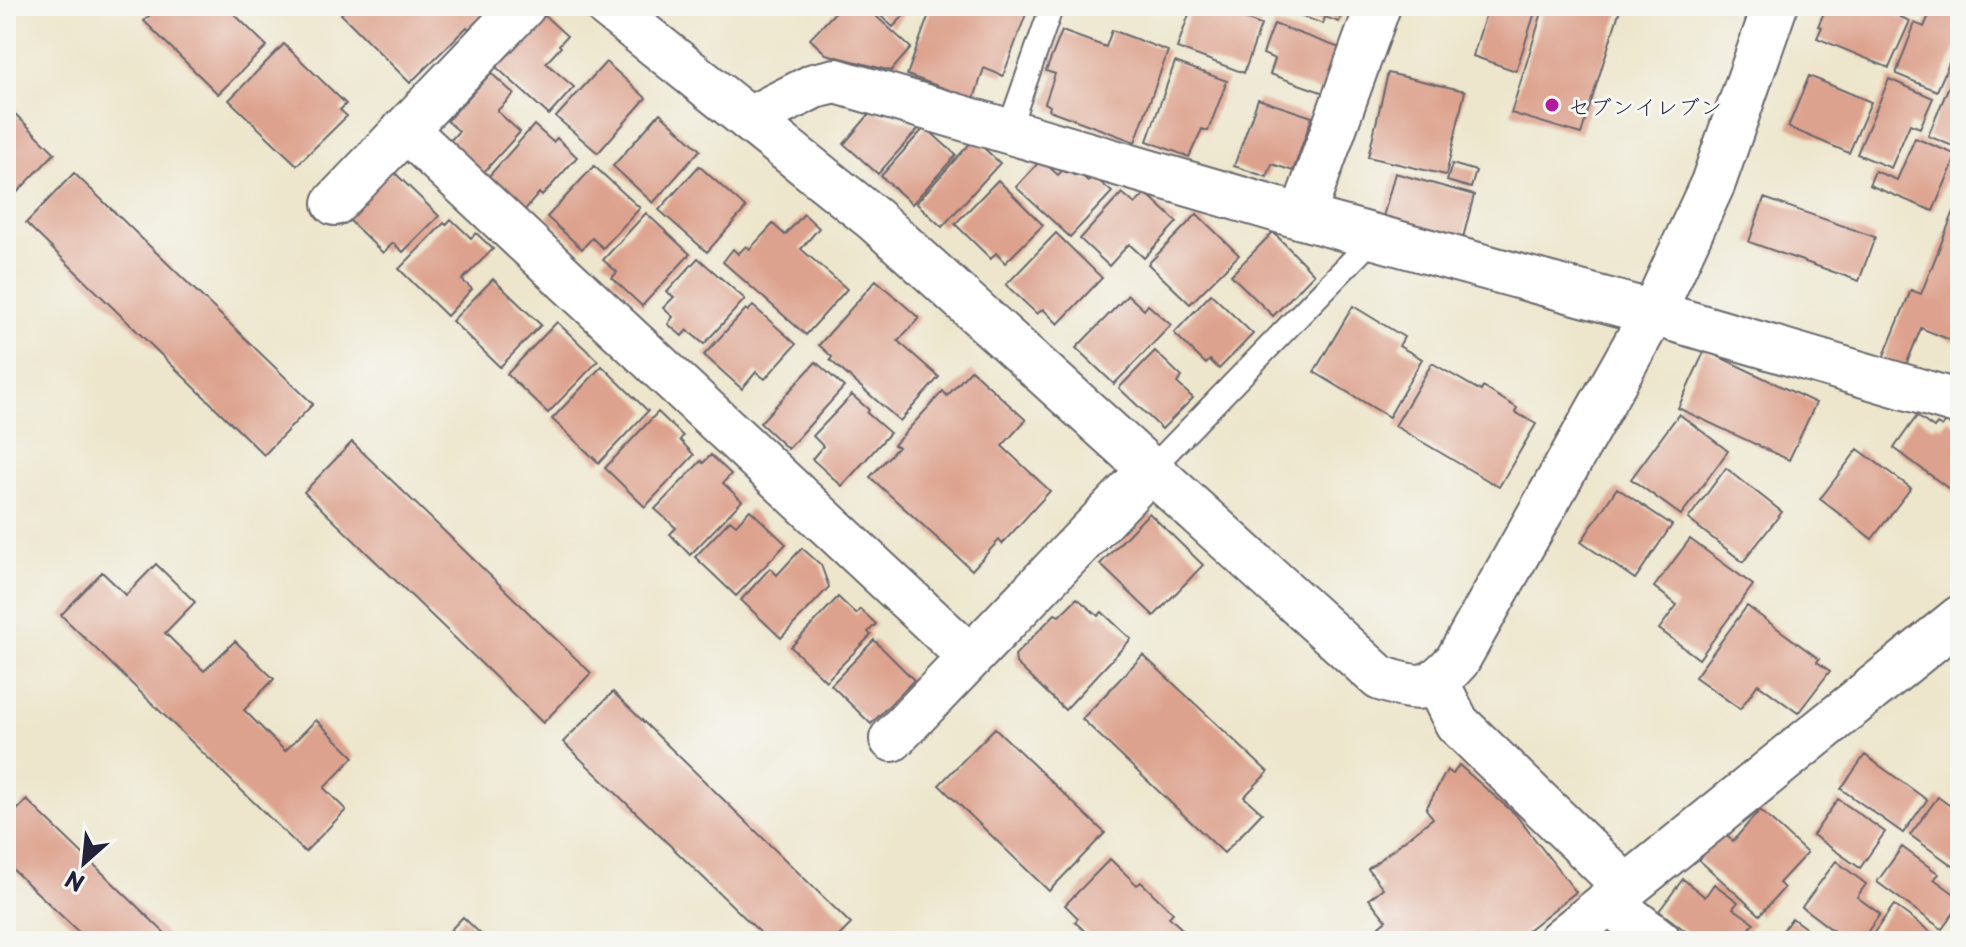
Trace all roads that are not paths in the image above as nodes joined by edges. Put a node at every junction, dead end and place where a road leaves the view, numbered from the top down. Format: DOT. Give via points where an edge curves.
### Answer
graph roads {
  1 [pos="523,6"];
  2 [pos="607,6"];
  3 [pos="1052,6"];
  4 [pos="1378,6"];
  5 [pos="1775,6"];
  6 [pos="749,119"];
  7 [pos="405,129"];
  8 [pos="1008,131"];
  9 [pos="335,203"];
  10 [pos="1302,217"];
  11 [pos="1375,237"];
  12 [pos="1653,313"];
  13 [pos="1960,403"];
  14 [pos="1150,470"];
  15 [pos="1960,618"];
  16 [pos="970,657"];
  17 [pos="1437,683"];
  18 [pos="892,739"];
  19 [pos="1617,895"];
  20 [pos="1560,941"];
  21 [pos="1659,941"];
  1 -- 7 [label="street"];
  2 -- 6 [label="street"];
  3 -- 8 [label="lane"];
  4 -- 10 [label="street"];
  5 -- 12 [label="street" via="1713,183"];
  6 -- 8 [label="street" via="814,86 836,81"];
  6 -- 14 [label="street" via="874,219"];
  7 -- 9 [label="street"];
  7 -- 16 [label="street"];
  8 -- 10 [label="street"];
  10 -- 11 [label="street"];
  11 -- 12 [label="street"];
  11 -- 14 [label="lane"];
  12 -- 13 [label="street"];
  12 -- 17 [label="street" via="1457,661"];
  14 -- 16 [label="street"];
  14 -- 17 [label="street" via="1380,678 1411,688"];
  15 -- 19 [label="street"];
  16 -- 18 [label="street"];
  17 -- 19 [label="street" via="1457,723"];
  19 -- 20 [label="street"];
  19 -- 21 [label="street"];
}
